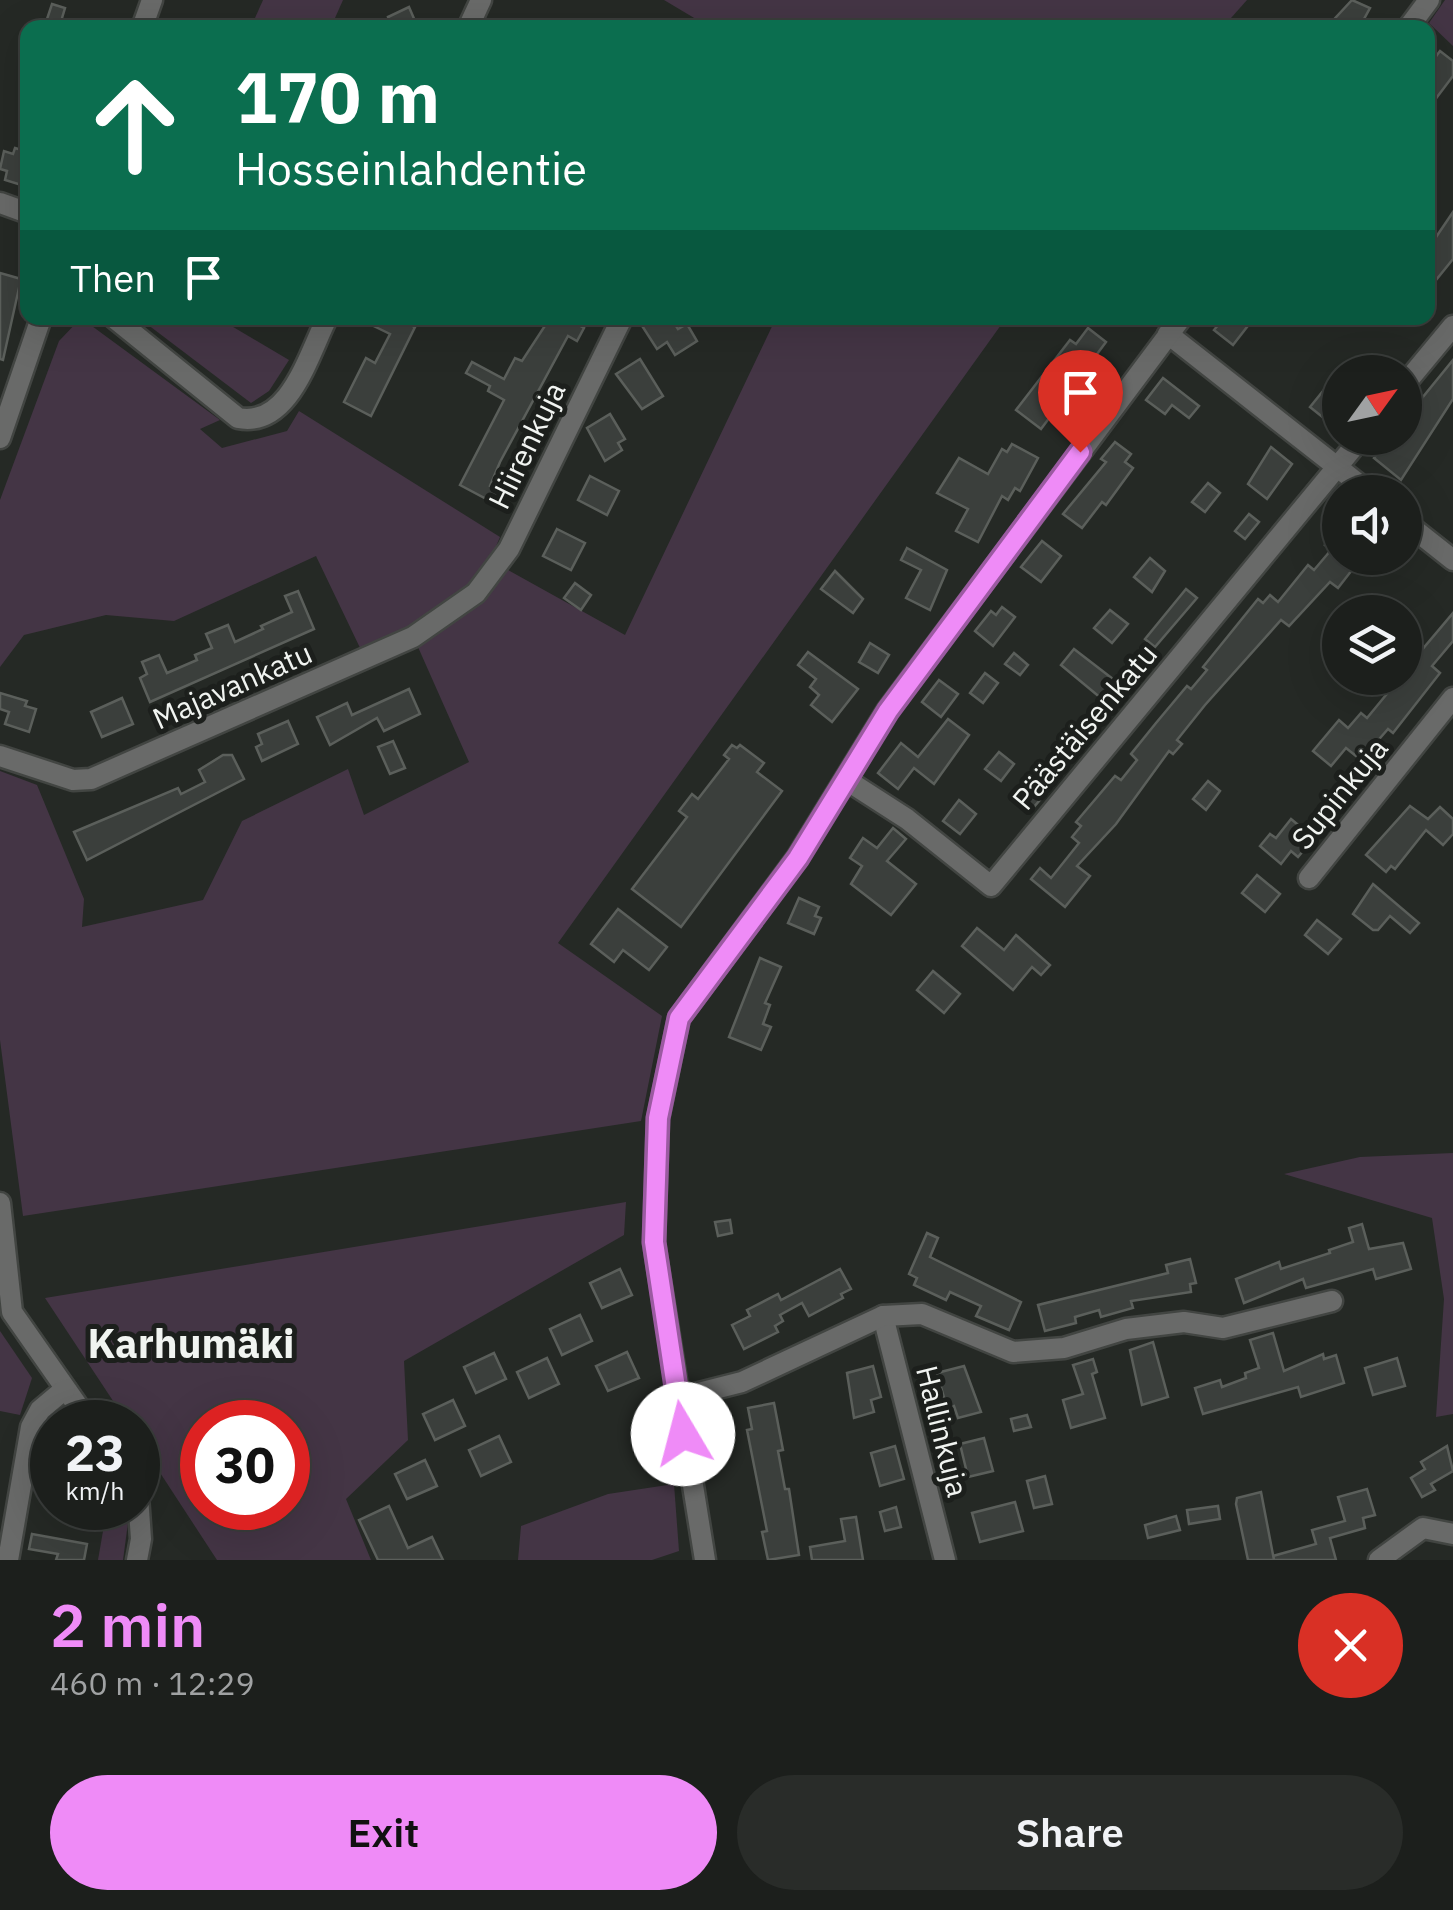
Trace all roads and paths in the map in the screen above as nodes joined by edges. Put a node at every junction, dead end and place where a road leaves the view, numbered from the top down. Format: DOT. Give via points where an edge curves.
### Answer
graph roads {
  1 [pos="39,325"];
  2 [pos="123,325"];
  3 [pos="324,325"];
  4 [pos="619,325"];
  5 [pos="1175,326"];
  6 [pos="1453,326"];
  7 [pos="1422,363"];
  8 [pos="0,438"];
  9 [pos="1347,455"];
  10 [pos="1337,467"];
  11 [pos="1347,475"];
  12 [pos="1422,535"];
  13 [pos="1453,560"];
  14 [pos="476,593"];
  15 [pos="1453,698"];
  16 [pos="0,756"];
  17 [pos="848,781"];
  18 [pos="1310,878"];
  19 [pos="0,1203"];
  20 [pos="1332,1300"];
  21 [pos="6,1308"];
  22 [pos="882,1316"];
  23 [pos="65,1389"];
  24 [pos="679,1398"];
  25 [pos="73,1400"];
  26 [pos="141,1530"];
  27 [pos="1453,1534"];
  28 [pos="8,1560"];
  29 [pos="137,1560"];
  30 [pos="705,1560"];
  31 [pos="945,1560"];
  32 [pos="1380,1560"];
  1 -- 8 [label="street"];
  2 -- 3 [label="street" via="238,418 257,422 291,391"];
  4 -- 14 [label="street, Hiirenkuja" via="509,548"];
  5 -- 10 [label="street"];
  5 -- 17 [label="street" via="918,669"];
  6 -- 7 [label="street"];
  9 -- 10 [label="street"];
  10 -- 11 [label="street"];
  10 -- 17 [label="street, Päästäisenkatu" via="991,886"];
  12 -- 13 [label="street"];
  14 -- 16 [label="street, Majavankatu" via="413,637 92,780"];
  15 -- 18 [label="street, Supinkuja"];
  17 -- 24 [label="street" via="679,1018 658,1118 654,1242"];
  19 -- 21 [label="street"];
  20 -- 22 [label="street" via="1223,1328 1184,1322 1012,1352 922,1314"];
  21 -- 23 [label="street"];
  22 -- 24 [label="street" via="742,1382"];
  22 -- 31 [label="street, Hallinkuja"];
  23 -- 25 [label="street"];
  23 -- 28 [label="street" via="31,1426"];
  24 -- 30 [label="street"];
  26 -- 29 [label="street"];
  27 -- 32 [label="street" via="1423,1528"];
}
